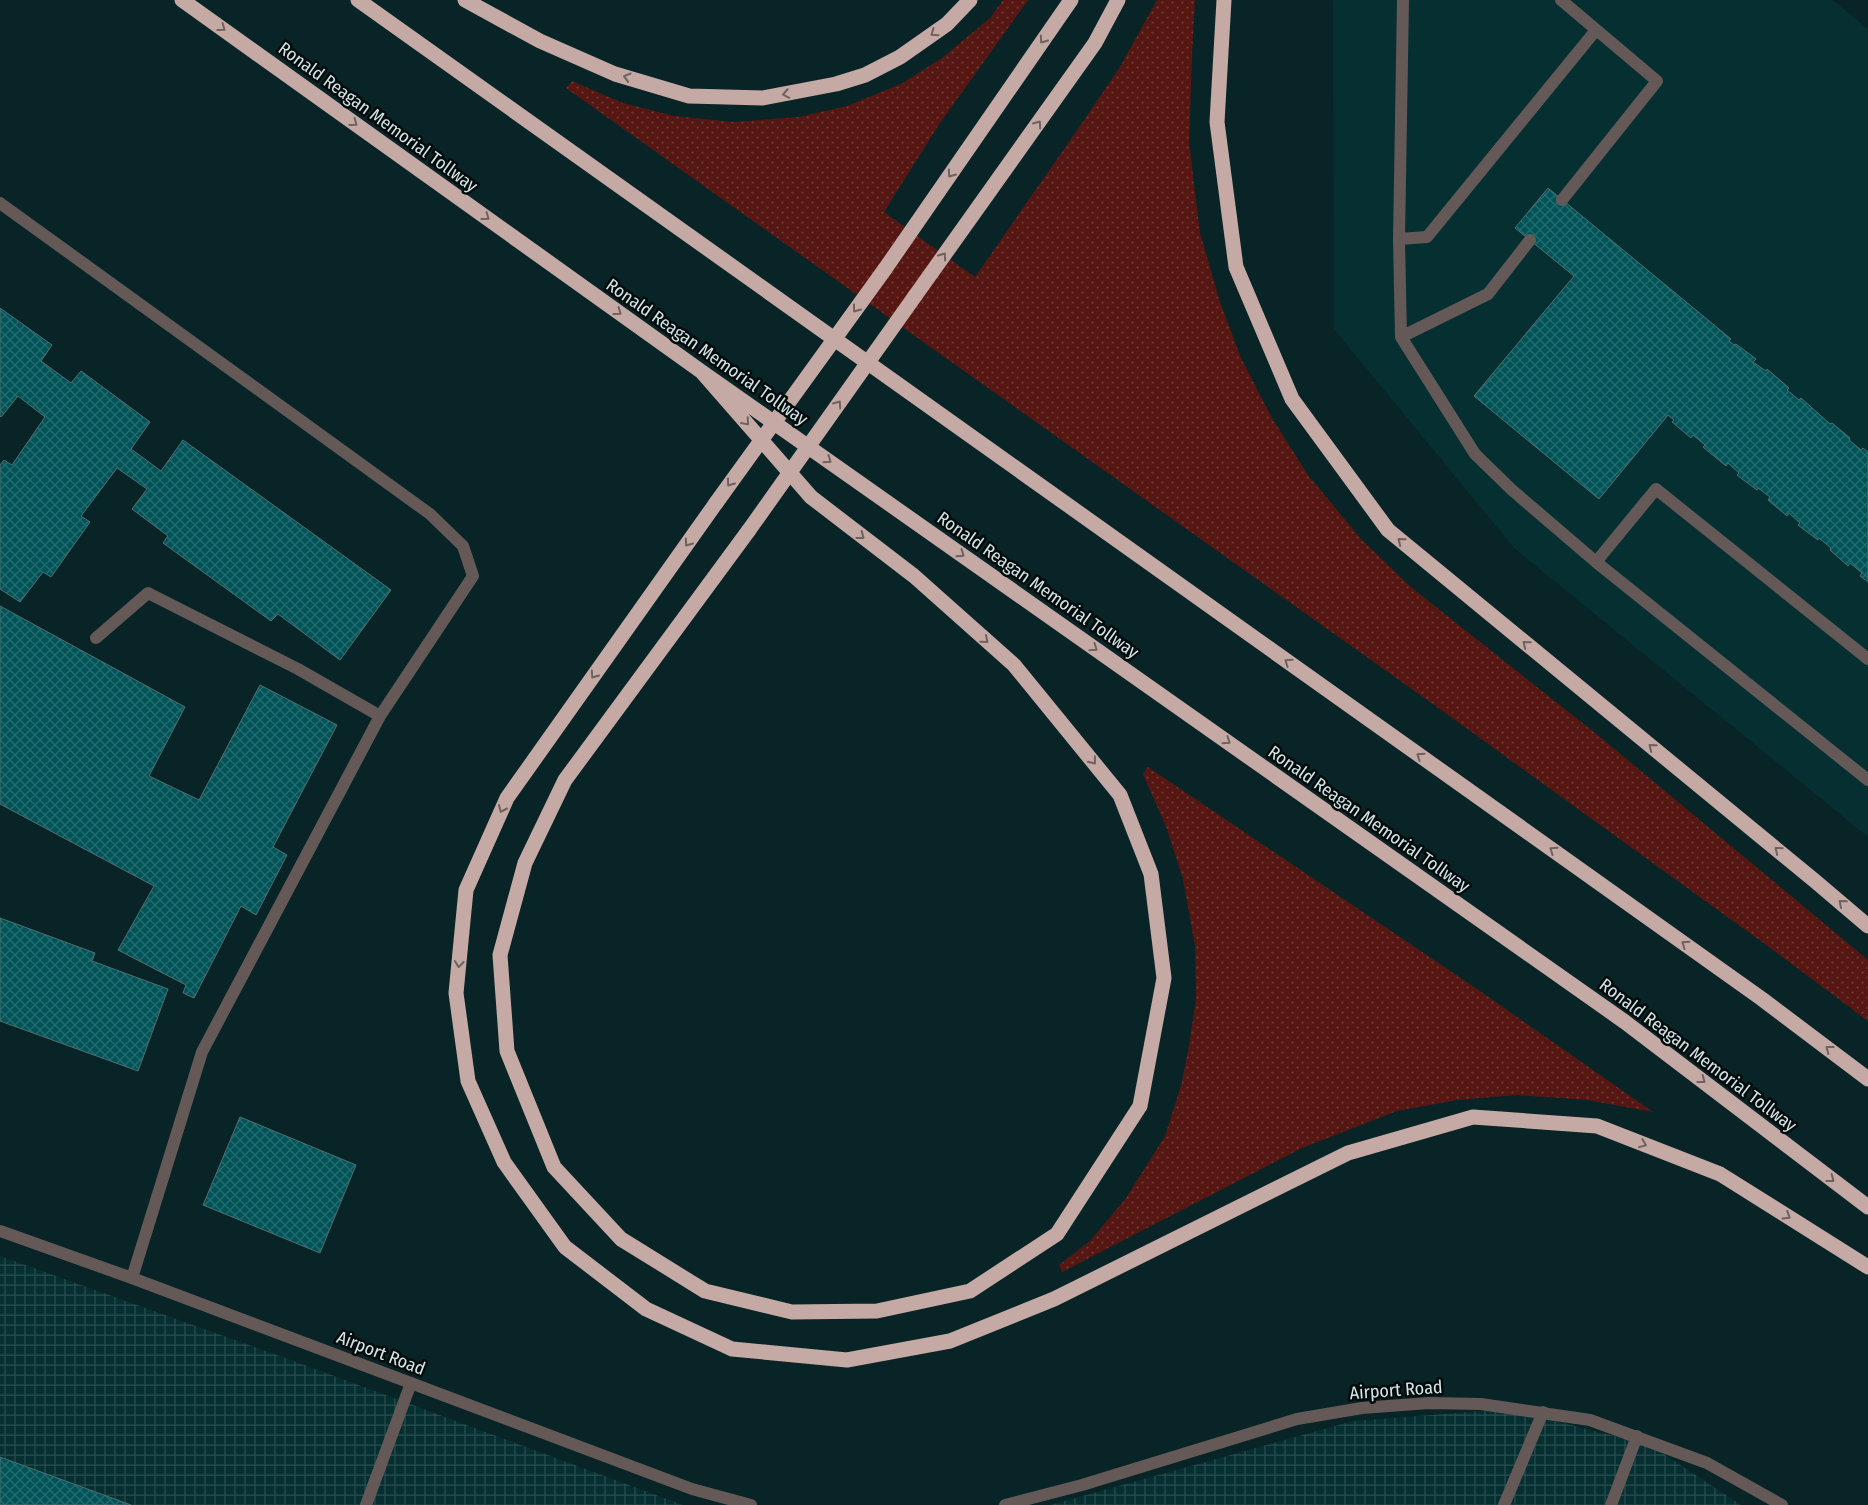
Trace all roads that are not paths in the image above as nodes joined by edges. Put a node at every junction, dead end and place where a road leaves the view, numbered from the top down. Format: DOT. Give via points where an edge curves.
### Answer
graph roads {
  1 [pos="182,0"];
  2 [pos="358,0"];
  3 [pos="465,0"];
  4 [pos="970,0"];
  5 [pos="1071,0"];
  6 [pos="1118,0"];
  7 [pos="1224,0"];
  8 [pos="1403,0"];
  9 [pos="1561,0"];
  10 [pos="1596,30"];
  11 [pos="1562,200"];
  12 [pos="0,204"];
  13 [pos="1399,238"];
  14 [pos="1530,240"];
  15 [pos="1401,337"];
  16 [pos="702,372"];
  17 [pos="1596,562"];
  18 [pos="96,638"];
  19 [pos="1868,659"];
  20 [pos="380,716"];
  21 [pos="1868,780"];
  22 [pos="1868,926"];
  23 [pos="1868,1079"];
  24 [pos="1868,1207"];
  25 [pos="0,1231"];
  26 [pos="1868,1267"];
  27 [pos="132,1278"];
  28 [pos="412,1383"];
  29 [pos="1544,1412"];
  30 [pos="1637,1436"];
  31 [pos="366,1505"];
  32 [pos="751,1505"];
  33 [pos="1005,1505"];
  34 [pos="1504,1505"];
  35 [pos="1611,1505"];
  36 [pos="1782,1505"];
  1 -- 16 [label="highway, Ronald Reagan Memorial Tollway, one-way"];
  23 -- 2 [label="highway, one-way" via="1762,999"];
  4 -- 3 [label="highway, one-way" via="947,24 900,57 865,75 763,98 689,96 614,74 540,41"];
  5 -- 26 [label="highway, one-way, bridge" via="885,269 507,798 466,890 456,993 468,1081 504,1162 565,1247 646,1309 732,1349 847,1360 950,1341 1054,1299 1348,1153 1473,1117 1597,1126 1720,1174"];
  16 -- 6 [label="highway, one-way, bridge" via="810,497 914,576 1014,665 1120,795 1151,874 1164,978 1140,1106 1057,1234 970,1290 877,1310 792,1312 705,1291 620,1239 554,1167 507,1051 500,955 524,863 565,780 749,530 915,296 1095,43"];
  22 -- 7 [label="highway, one-way" via="1388,530 1292,399 1236,267 1217,122"];
  8 -- 13 [label="street"];
  9 -- 10 [label="street"];
  10 -- 11 [label="street" via="1656,81"];
  10 -- 13 [label="street" via="1427,237"];
  12 -- 20 [label="street" via="430,514 463,546 473,576"];
  13 -- 15 [label="street"];
  14 -- 15 [label="street" via="1488,294"];
  15 -- 17 [label="street" via="1475,454"];
  16 -- 24 [label="highway, Ronald Reagan Memorial Tollway, one-way" via="1625,1022"];
  17 -- 19 [label="street" via="1656,489"];
  17 -- 21 [label="street"];
  18 -- 20 [label="street" via="148,593 298,669"];
  20 -- 27 [label="street" via="202,1052"];
  25 -- 27 [label="street, Airport Road"];
  27 -- 28 [label="street, Airport Road"];
  28 -- 31 [label="street"];
  28 -- 32 [label="street, Airport Road" via="692,1488"];
  29 -- 30 [label="street, Airport Road" via="1590,1420"];
  29 -- 33 [label="street, Airport Road" via="1481,1404 1429,1403 1362,1408 1298,1418"];
  29 -- 34 [label="street"];
  30 -- 35 [label="street"];
  30 -- 36 [label="street, Airport Road" via="1707,1463"];
}
